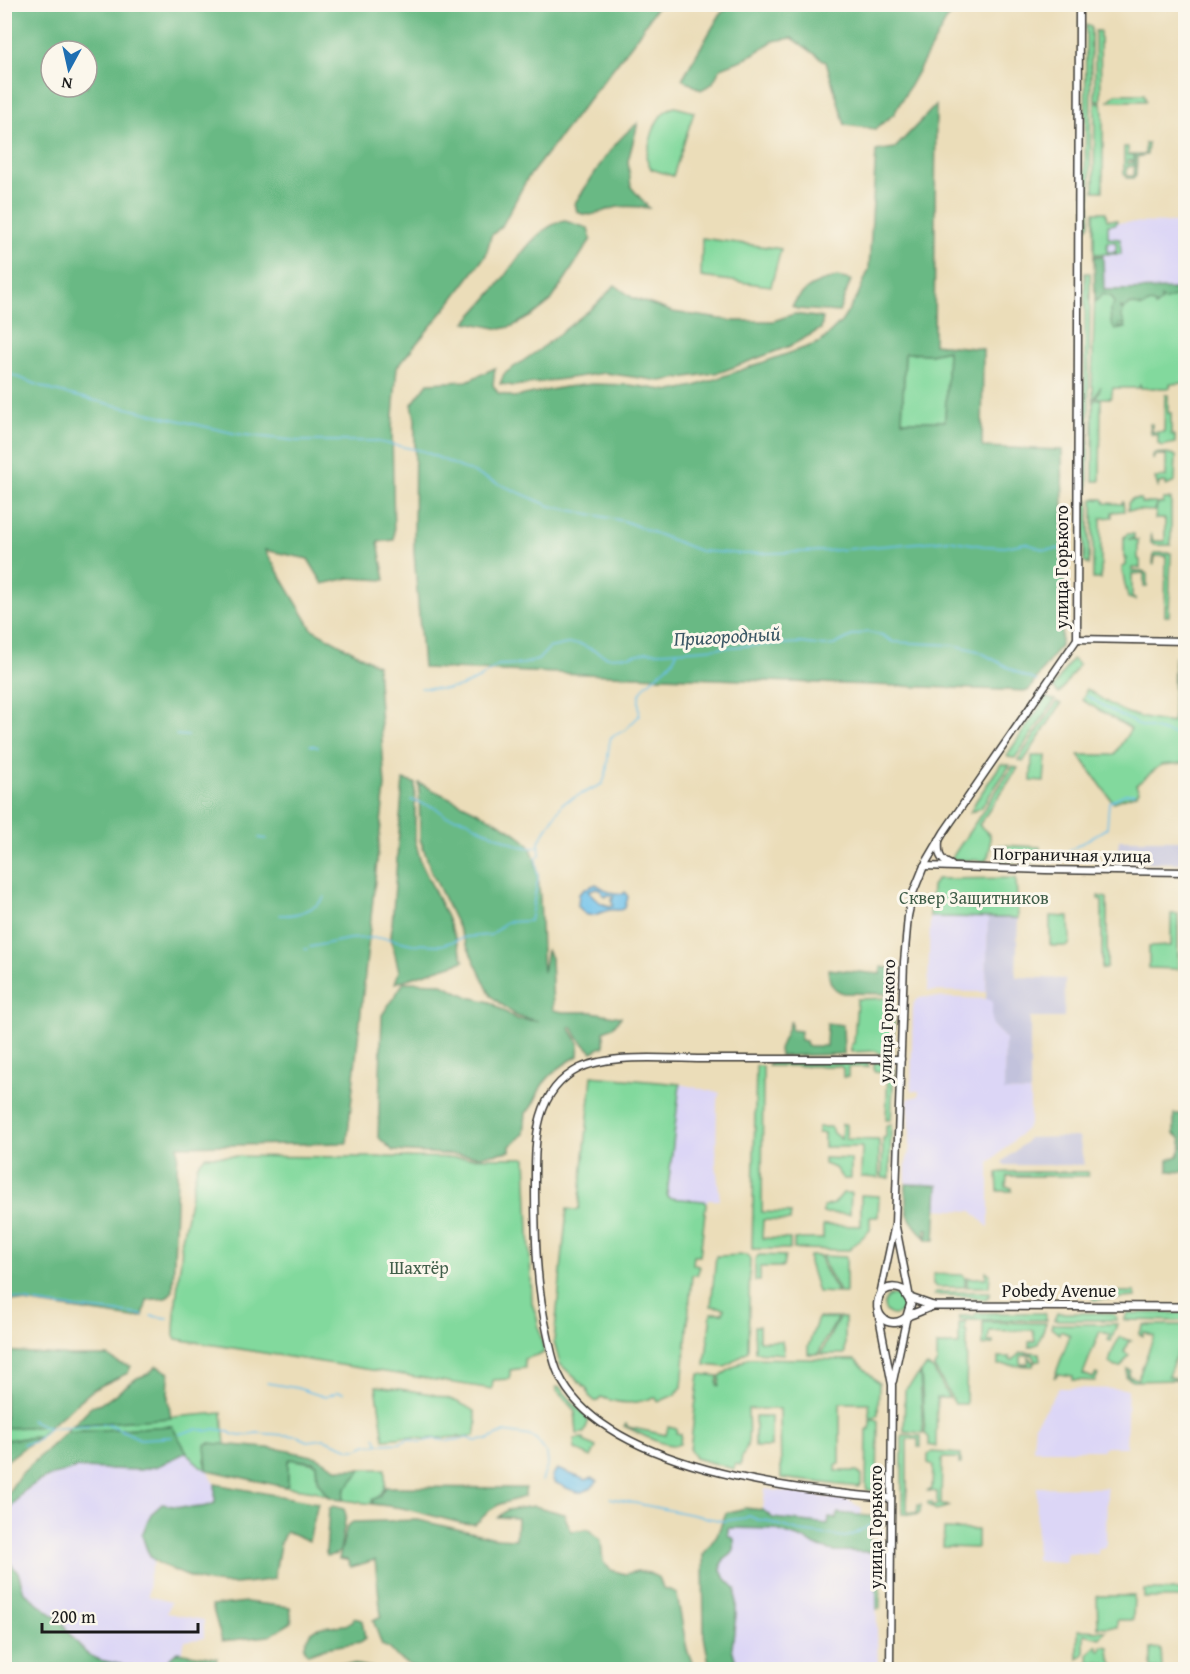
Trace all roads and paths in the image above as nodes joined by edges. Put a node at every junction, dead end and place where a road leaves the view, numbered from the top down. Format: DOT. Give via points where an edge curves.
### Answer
graph roads {
  1 [pos="1079,4"];
  2 [pos="1077,639"];
  3 [pos="1185,641"];
  4 [pos="939,839"];
  5 [pos="924,866"];
  6 [pos="958,868"];
  7 [pos="1185,872"];
  8 [pos="921,876"];
  9 [pos="901,1059"];
  10 [pos="895,1224"];
  11 [pos="880,1295"];
  12 [pos="910,1298"];
  13 [pos="933,1306"];
  14 [pos="1185,1306"];
  15 [pos="878,1311"];
  16 [pos="908,1316"];
  17 [pos="892,1384"];
  18 [pos="891,1498"];
  19 [pos="890,1670"];
  1 -- 2 [label="main road, улица Горького"];
  2 -- 3 [label="main road"];
  2 -- 4 [label="main road, улица Горького"];
  4 -- 5 [label="main road, улица Горького"];
  4 -- 6 [label="main road" via="942,860"];
  5 -- 6 [label="main road, Пограничная улица"];
  5 -- 8 [label="main road, улица Горького"];
  6 -- 7 [label="main road, Пограничная улица"];
  6 -- 8 [label="main road, Пограничная улица" via="933,870"];
  8 -- 9 [label="main road, улица Горького" via="908,916"];
  9 -- 10 [label="main road, улица Горького"];
  9 -- 18 [label="main road" via="647,1059 589,1064 572,1073 550,1094 540,1118 534,1153 538,1283 544,1320 560,1378 581,1406 634,1444 661,1455 772,1484"];
  10 -- 11 [label="main road, улица Горького"];
  10 -- 12 [label="main road, улица Горького"];
  11 -- 12 [label="main road" via="893,1288 903,1290"];
  11 -- 15 [label="main road"];
  12 -- 13 [label="main road"];
  12 -- 16 [label="main road"];
  13 -- 14 [label="main road, Pobedy Avenue"];
  13 -- 16 [label="main road"];
  15 -- 16 [label="main road" via="891,1322"];
  15 -- 17 [label="main road, улица Горького"];
  16 -- 17 [label="main road, улица Горького"];
  17 -- 18 [label="main road, улица Горького"];
  18 -- 19 [label="main road, улица Горького"];
}
